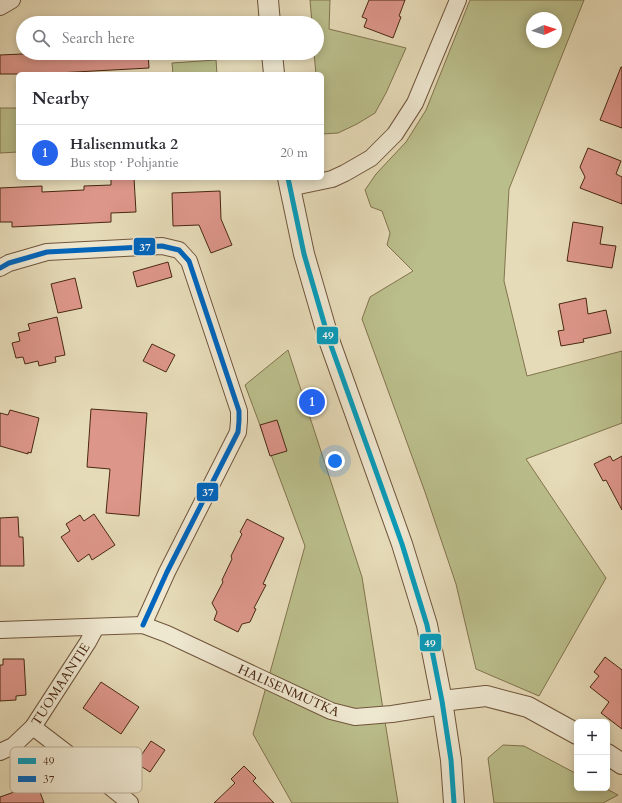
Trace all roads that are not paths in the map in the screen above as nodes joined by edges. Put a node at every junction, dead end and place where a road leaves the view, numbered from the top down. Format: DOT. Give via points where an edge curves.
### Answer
graph roads {
  1 [pos="12,0"];
  2 [pos="268,0"];
  3 [pos="458,0"];
  4 [pos="0,7"];
  5 [pos="269,16"];
  6 [pos="273,60"];
  7 [pos="274,72"];
  8 [pos="321,180"];
  9 [pos="324,180"];
  10 [pos="288,183"];
  11 [pos="0,268"];
  12 [pos="142,626"];
  13 [pos="96,627"];
  14 [pos="0,630"];
  15 [pos="442,703"];
  16 [pos="33,727"];
  17 [pos="574,732"];
  18 [pos="10,747"];
  19 [pos="11,747"];
  20 [pos="60,747"];
  21 [pos="0,752"];
  22 [pos="608,755"];
  23 [pos="622,764"];
  24 [pos="118,793"];
  25 [pos="130,803"];
  26 [pos="454,803"];
  1 -- 4 [label="street"];
  2 -- 5 [label="street"];
  3 -- 9 [label="street" via="415,103 395,134 371,158 345,173"];
  6 -- 7 [label="street"];
  8 -- 10 [label="street"];
  10 -- 15 [label="street" via="304,254 329,340 402,544 427,625"];
  11 -- 12 [label="street" via="47,252 162,246 179,250 189,261 239,410 240,422 238,432"];
  12 -- 13 [label="street, HALISENMUTKA"];
  12 -- 15 [label="street, HALISENMUTKA" via="166,634 331,711 355,717 392,714"];
  13 -- 14 [label="street, HALISENMUTKA"];
  13 -- 16 [label="street, TUOMAANTIE"];
  15 -- 17 [label="street" via="486,696 528,707"];
  15 -- 26 [label="street" via="451,760"];
  16 -- 19 [label="street, TUOMAANTIE"];
  16 -- 20 [label="street"];
  18 -- 21 [label="street, TUOMAANTIE"];
  22 -- 23 [label="street"];
  24 -- 25 [label="street"];
}
